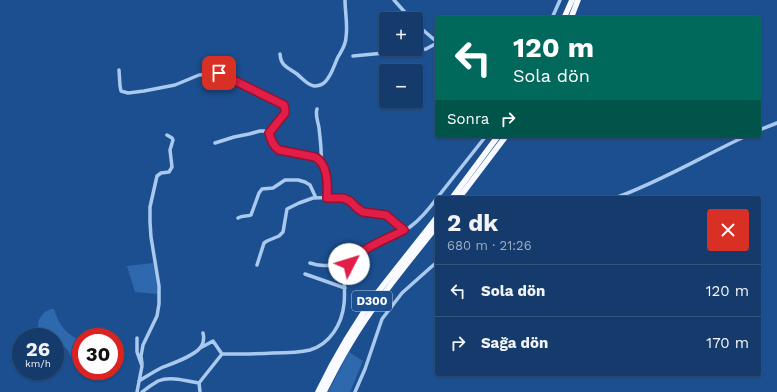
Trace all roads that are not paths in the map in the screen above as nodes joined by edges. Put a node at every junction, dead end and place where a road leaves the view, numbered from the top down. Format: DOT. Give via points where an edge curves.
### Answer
graph roads {
  1 [pos="345,0"];
  2 [pos="394,0"];
  3 [pos="560,0"];
  4 [pos="572,0"];
  5 [pos="578,0"];
  6 [pos="405,12"];
  7 [pos="553,16"];
  8 [pos="565,16"];
  9 [pos="572,16"];
  10 [pos="423,30"];
  11 [pos="435,40"];
  12 [pos="435,43"];
  13 [pos="280,54"];
  14 [pos="353,56"];
  15 [pos="119,70"];
  16 [pos="317,109"];
  17 [pos="777,123"];
  18 [pos="761,129"];
  19 [pos="269,133"];
  20 [pos="167,135"];
  21 [pos="484,138"];
  22 [pos="497,138"];
  23 [pos="504,138"];
  24 [pos="742,138"];
  25 [pos="215,143"];
  26 [pos="321,162"];
  27 [pos="439,196"];
  28 [pos="453,196"];
  29 [pos="461,196"];
  30 [pos="620,196"];
  31 [pos="316,198"];
  32 [pos="327,198"];
  33 [pos="435,200"];
  34 [pos="238,218"];
  35 [pos="435,220"];
  36 [pos="435,229"];
  37 [pos="404,230"];
  38 [pos="310,263"];
  39 [pos="349,264"];
  40 [pos="435,264"];
  41 [pos="257,265"];
  42 [pos="305,274"];
  43 [pos="345,288"];
  44 [pos="202,333"];
  45 [pos="137,338"];
  46 [pos="202,347"];
  47 [pos="222,354"];
  48 [pos="142,364"];
  49 [pos="139,381"];
  50 [pos="199,382"];
  51 [pos="137,392"];
  52 [pos="142,392"];
  53 [pos="200,392"];
  54 [pos="318,392"];
  55 [pos="324,392"];
  56 [pos="355,392"];
  1 -- 13 [label="street" via="346,42 324,83 315,86 308,84 284,65"];
  2 -- 6 [label="street"];
  3 -- 7 [label="street"];
  4 -- 8 [label="highway"];
  5 -- 9 [label="highway"];
  10 -- 11 [label="street"];
  12 -- 14 [label="street" via="426,49"];
  15 -- 19 [label="street" via="121,91 128,93 175,85 200,75 219,73 284,105 285,113"];
  16 -- 26 [label="street"];
  17 -- 18 [label="street"];
  19 -- 25 [label="street" via="260,131"];
  19 -- 26 [label="street" via="279,150 315,157"];
  20 -- 48 [label="street" via="173,140 170,150 172,167 169,172 157,176 150,207 151,237 159,286 158,310 143,344"];
  21 -- 27 [label="street"];
  22 -- 28 [label="highway"];
  23 -- 29 [label="highway"];
  24 -- 30 [label="street"];
  26 -- 32 [label="street" via="326,176"];
  31 -- 32 [label="street"];
  31 -- 34 [label="street" via="307,182 285,180 273,188 262,190 251,215"];
  31 -- 41 [label="street" via="287,209 283,232 264,243"];
  32 -- 37 [label="street" via="343,198 363,212 386,215"];
  33 -- 37 [label="street" via="421,218"];
  35 -- 54 [label="highway, D300" via="361,316"];
  36 -- 55 [label="highway, D300" via="366,319"];
  37 -- 39 [label="street" via="375,244"];
  38 -- 39 [label="street" via="326,266"];
  39 -- 43 [label="street" via="344,276"];
  40 -- 56 [label="street" via="402,293 382,318"];
  42 -- 43 [label="street"];
  43 -- 47 [label="street" via="339,324 332,335 319,346 287,352"];
  44 -- 46 [label="street"];
  45 -- 48 [label="street" via="138,358"];
  46 -- 47 [label="street" via="213,341"];
  46 -- 49 [label="street"];
  47 -- 50 [label="street"];
  48 -- 49 [label="street"];
  49 -- 51 [label="street"];
  50 -- 52 [label="street" via="164,380"];
  50 -- 53 [label="street"];
}
